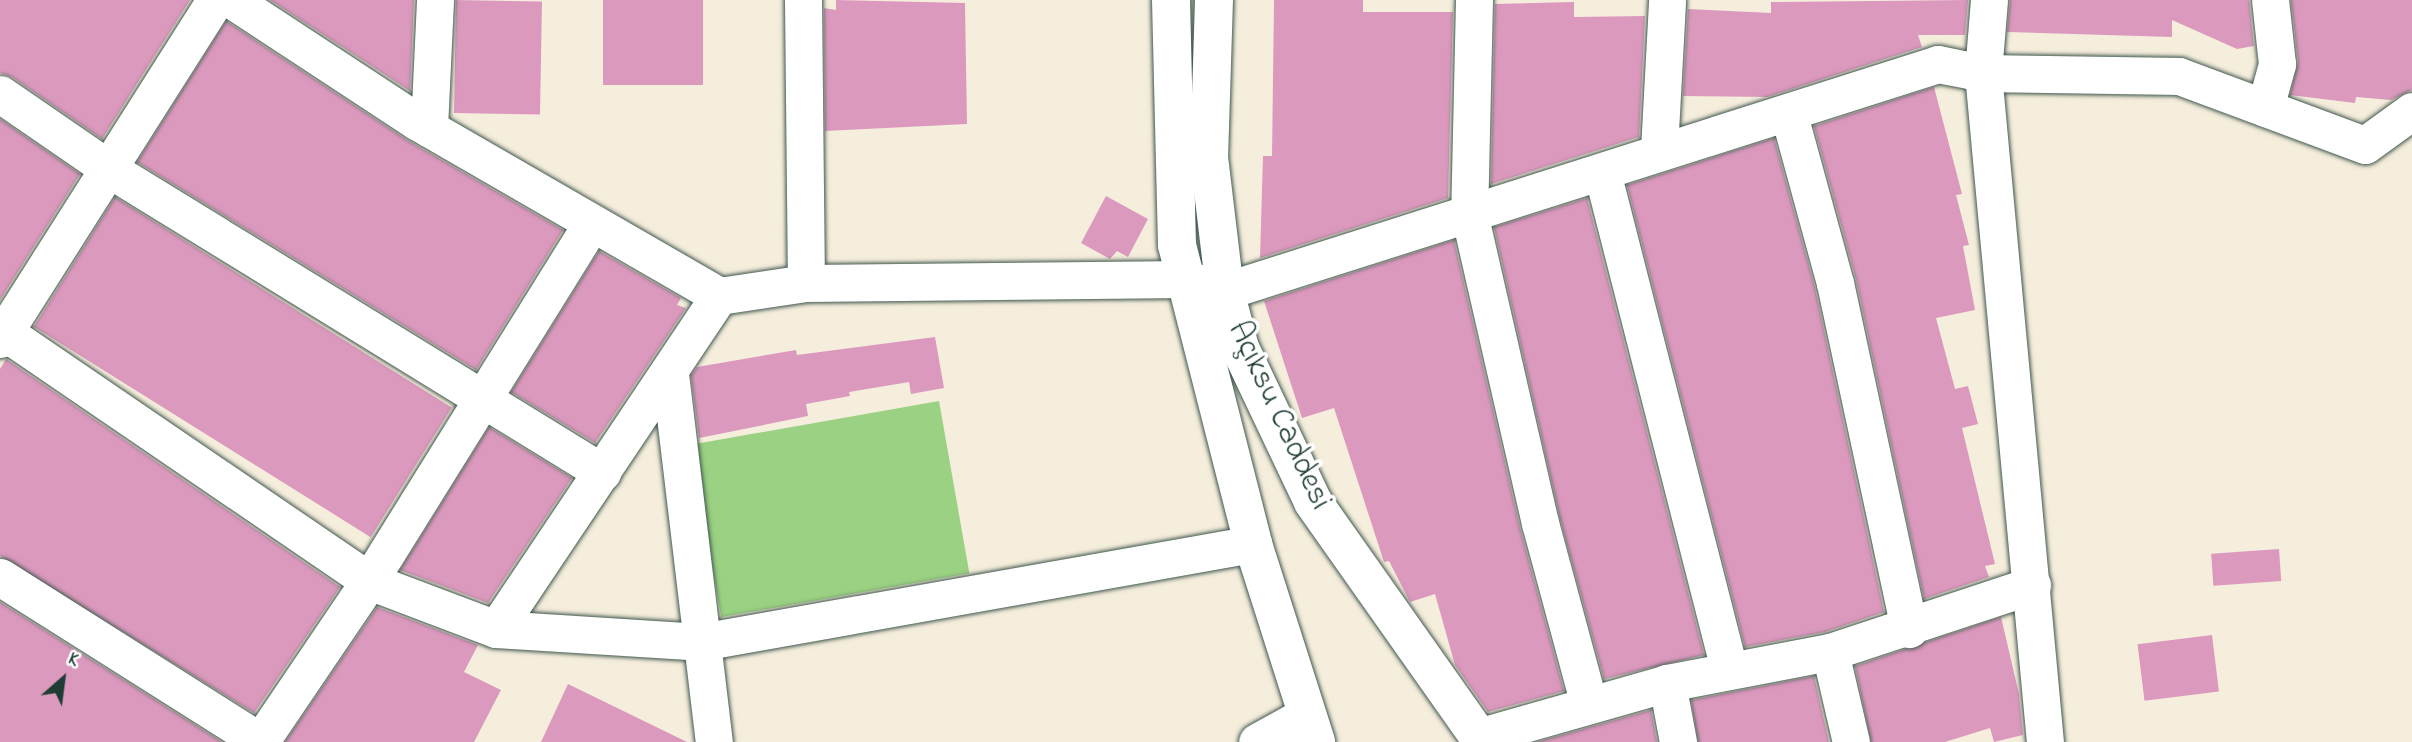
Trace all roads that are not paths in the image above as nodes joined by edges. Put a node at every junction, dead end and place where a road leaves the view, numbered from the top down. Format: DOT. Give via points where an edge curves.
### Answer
graph roads {
  1 [pos="215,0"];
  2 [pos="232,0"];
  3 [pos="435,0"];
  4 [pos="803,0"];
  5 [pos="1171,0"];
  6 [pos="1214,0"];
  7 [pos="1474,0"];
  8 [pos="1667,0"];
  9 [pos="1989,0"];
  10 [pos="2270,0"];
  11 [pos="1983,73"];
  12 [pos="0,94"];
  13 [pos="2265,108"];
  14 [pos="2412,111"];
  15 [pos="1789,115"];
  16 [pos="429,128"];
  17 [pos="1659,150"];
  18 [pos="109,169"];
  19 [pos="1602,172"];
  20 [pos="1469,213"];
  21 [pos="591,224"];
  22 [pos="1186,279"];
  23 [pos="806,283"];
  24 [pos="1225,291"];
  25 [pos="719,296"];
  26 [pos="1,334"];
  27 [pos="670,374"];
  28 [pos="485,399"];
  29 [pos="602,472"];
  30 [pos="1253,544"];
  31 [pos="0,578"];
  32 [pos="369,581"];
  33 [pos="2032,585"];
  34 [pos="496,629"];
  35 [pos="1909,629"];
  36 [pos="701,642"];
  37 [pos="1830,652"];
  38 [pos="1728,668"];
  39 [pos="1667,683"];
  40 [pos="1589,704"];
  41 [pos="1311,729"];
  42 [pos="1480,739"];
  43 [pos="260,742"];
  44 [pos="714,742"];
  45 [pos="1257,742"];
  46 [pos="1678,742"];
  47 [pos="1851,742"];
  48 [pos="2045,742"];
  1 -- 18 [label="street"];
  2 -- 16 [label="street"];
  3 -- 16 [label="street"];
  4 -- 23 [label="street"];
  5 -- 22 [label="main road, Açıksu Caddesi" via="1177,245"];
  6 -- 24 [label="main road, Açıksu Caddesi" via="1209,157"];
  7 -- 20 [label="street"];
  8 -- 17 [label="street"];
  9 -- 11 [label="street"];
  10 -- 13 [label="street" via="2277,64"];
  11 -- 13 [label="street" via="2179,76"];
  11 -- 15 [label="street" via="1938,64"];
  11 -- 33 [label="street" via="2014,438"];
  12 -- 18 [label="street"];
  13 -- 14 [label="street" via="2365,145"];
  15 -- 17 [label="street"];
  15 -- 35 [label="street" via="1835,283"];
  16 -- 21 [label="street"];
  17 -- 19 [label="street"];
  18 -- 26 [label="street"];
  18 -- 28 [label="street"];
  19 -- 20 [label="street"];
  19 -- 38 [label="street"];
  20 -- 24 [label="street"];
  20 -- 40 [label="street" via="1540,523"];
  21 -- 25 [label="street"];
  21 -- 28 [label="street"];
  22 -- 23 [label="street"];
  22 -- 24 [label="street"];
  22 -- 30 [label="main road, Açıksu Caddesi"];
  23 -- 25 [label="street"];
  24 -- 42 [label="main road, Açıksu Caddesi" via="1240,348 1313,502"];
  25 -- 27 [label="street"];
  26 -- 32 [label="street"];
  27 -- 29 [label="street"];
  27 -- 36 [label="street"];
  28 -- 29 [label="street"];
  28 -- 32 [label="street"];
  29 -- 34 [label="street"];
  30 -- 36 [label="street"];
  30 -- 41 [label="main road, Açıksu Caddesi"];
  31 -- 43 [label="street"];
  32 -- 34 [label="street"];
  32 -- 43 [label="street"];
  33 -- 35 [label="street"];
  33 -- 48 [label="street"];
  34 -- 36 [label="street"];
  35 -- 37 [label="street"];
  36 -- 44 [label="street"];
  37 -- 38 [label="street"];
  37 -- 47 [label="street"];
  38 -- 39 [label="street"];
  39 -- 40 [label="street"];
  39 -- 46 [label="street"];
  40 -- 42 [label="street"];
  41 -- 45 [label="street"];
}
